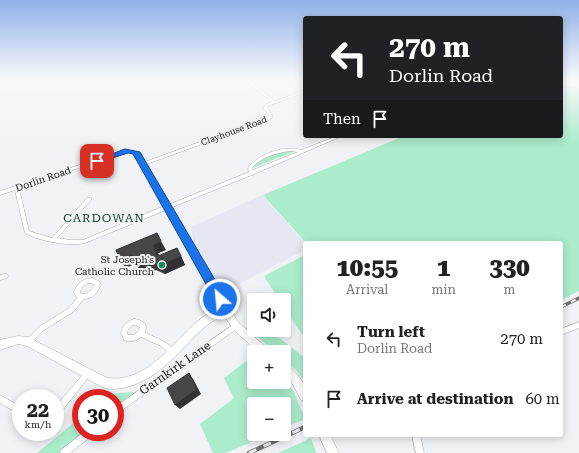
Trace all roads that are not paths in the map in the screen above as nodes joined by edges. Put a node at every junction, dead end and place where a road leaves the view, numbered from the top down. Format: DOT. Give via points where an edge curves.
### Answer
graph roads {
  1 [pos="274,102"];
  2 [pos="335,138"];
  3 [pos="302,152"];
  4 [pos="143,164"];
  5 [pos="252,173"];
  6 [pos="17,188"];
  7 [pos="0,193"];
  8 [pos="89,199"];
  9 [pos="168,208"];
  10 [pos="54,239"];
  11 [pos="82,297"];
  12 [pos="225,310"];
  13 [pos="579,325"];
  14 [pos="236,326"];
  15 [pos="563,331"];
  16 [pos="141,334"];
  17 [pos="28,342"];
  18 [pos="0,345"];
  19 [pos="257,345"];
  20 [pos="173,354"];
  21 [pos="88,374"];
  22 [pos="291,376"];
  23 [pos="303,393"];
  24 [pos="0,398"];
  25 [pos="64,402"];
  26 [pos="12,405"];
  27 [pos="124,405"];
  28 [pos="326,437"];
  29 [pos="416,437"];
  30 [pos="79,441"];
  31 [pos="64,453"];
  32 [pos="333,453"];
  33 [pos="420,453"];
  1 -- 4 [label="street, Clayhouse Road" via="265,108 271,115 270,118"];
  2 -- 3 [label="street"];
  3 -- 5 [label="street"];
  3 -- 5 [label="street" via="290,149 254,162 250,168"];
  4 -- 6 [label="street, Dorlin Road" via="136,152 131,151"];
  4 -- 9 [label="street"];
  5 -- 9 [label="street"];
  6 -- 7 [label="street, Dorlin Road"];
  6 -- 10 [label="street" via="26,232"];
  8 -- 10 [label="street"];
  9 -- 10 [label="street" via="83,242"];
  9 -- 12 [label="street" via="196,254"];
  11 -- 17 [label="street" via="71,310 42,328"];
  12 -- 14 [label="street"];
  12 -- 20 [label="street" via="205,321"];
  13 -- 15 [label="street"];
  14 -- 19 [label="street"];
  14 -- 27 [label="street, Garnkirk Lane"];
  16 -- 20 [label="street" via="163,344"];
  17 -- 18 [label="street" via="18,340"];
  17 -- 21 [label="street"];
  20 -- 21 [label="street" via="147,373 125,383 114,385"];
  21 -- 25 [label="street"];
  22 -- 23 [label="street"];
  24 -- 26 [label="street"];
  28 -- 32 [label="street"];
  29 -- 33 [label="street"];
  30 -- 31 [label="street"];
}
